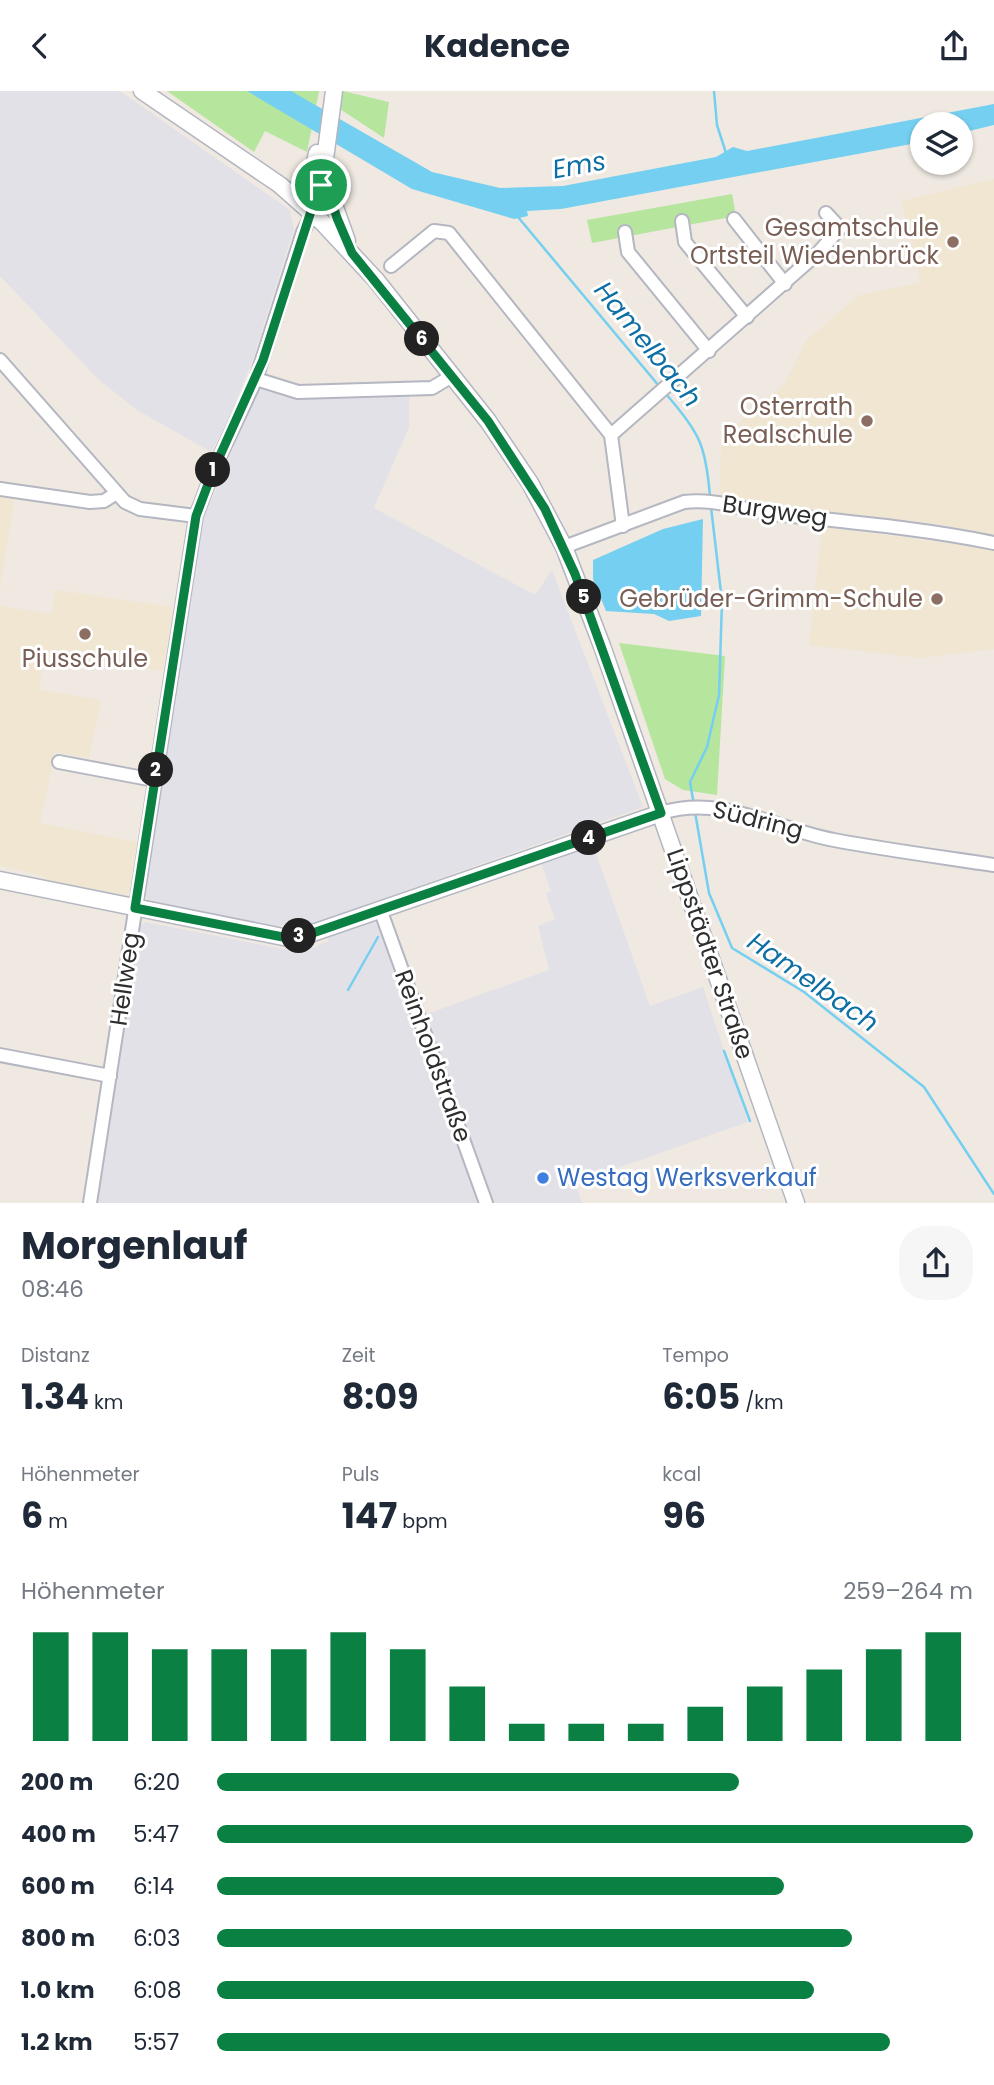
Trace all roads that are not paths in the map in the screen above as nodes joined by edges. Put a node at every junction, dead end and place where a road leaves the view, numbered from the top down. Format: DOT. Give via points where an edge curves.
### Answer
graph roads {
  1 [pos="142,91"];
  2 [pos="331,96"];
  3 [pos="324,151"];
  4 [pos="323,174"];
  5 [pos="309,209"];
  6 [pos="826,213"];
  7 [pos="734,219"];
  8 [pos="682,221"];
  9 [pos="625,232"];
  10 [pos="352,253"];
  11 [pos="391,267"];
  12 [pos="786,284"];
  13 [pos="747,317"];
  14 [pos="709,351"];
  15 [pos="0,361"];
  16 [pos="452,376"];
  17 [pos="256,379"];
  18 [pos="611,435"];
  19 [pos="0,489"];
  20 [pos="115,494"];
  21 [pos="196,516"];
  22 [pos="623,526"];
  23 [pos="994,543"];
  24 [pos="564,547"];
  25 [pos="59,762"];
  26 [pos="154,781"];
  27 [pos="661,813"];
  28 [pos="994,865"];
  29 [pos="0,880"];
  30 [pos="135,908"];
  31 [pos="380,909"];
  32 [pos="0,1055"];
  33 [pos="110,1076"];
  34 [pos="90,1203"];
  35 [pos="486,1203"];
  36 [pos="796,1203"];
  1 -- 5 [label="street, Lippstädter Straße"];
  2 -- 3 [label="street"];
  3 -- 4 [label="street"];
  3 -- 5 [label="street"];
  4 -- 5 [label="street"];
  4 -- 10 [label="street"];
  5 -- 10 [label="street, Lippstädter Straße"];
  5 -- 17 [label="street, Hellweg"];
  6 -- 12 [label="street" via="840,228"];
  7 -- 12 [label="street"];
  8 -- 13 [label="street" via="685,242"];
  9 -- 14 [label="street" via="628,253"];
  10 -- 16 [label="street, Lippstädter Straße"];
  11 -- 18 [label="street" via="434,231 449,233"];
  12 -- 13 [label="street"];
  13 -- 14 [label="street"];
  14 -- 18 [label="street"];
  15 -- 20 [label="street"];
  16 -- 17 [label="street" via="432,388 298,392"];
  16 -- 24 [label="street, Lippstädter Straße" via="504,443"];
  17 -- 21 [label="street, Hellweg"];
  18 -- 22 [label="street"];
  19 -- 20 [label="street" via="90,502"];
  20 -- 21 [label="street" via="140,509"];
  21 -- 26 [label="street, Hellweg"];
  22 -- 23 [label="street, Burgweg" via="684,502 702,500"];
  22 -- 24 [label="street, Burgweg"];
  24 -- 27 [label="street, Lippstädter Straße"];
  25 -- 26 [label="street"];
  26 -- 30 [label="street, Hellweg"];
  27 -- 28 [label="street, Südring" via="702,806 742,812 831,840"];
  27 -- 31 [label="street, Südring"];
  27 -- 36 [label="street, Lippstädter Straße"];
  29 -- 30 [label="street, Südring"];
  30 -- 31 [label="street, Südring" via="288,938"];
  30 -- 33 [label="street, Hellweg"];
  31 -- 35 [label="street, Reinholdstraße"];
  32 -- 33 [label="street"];
  33 -- 34 [label="street, Hellweg"];
}
